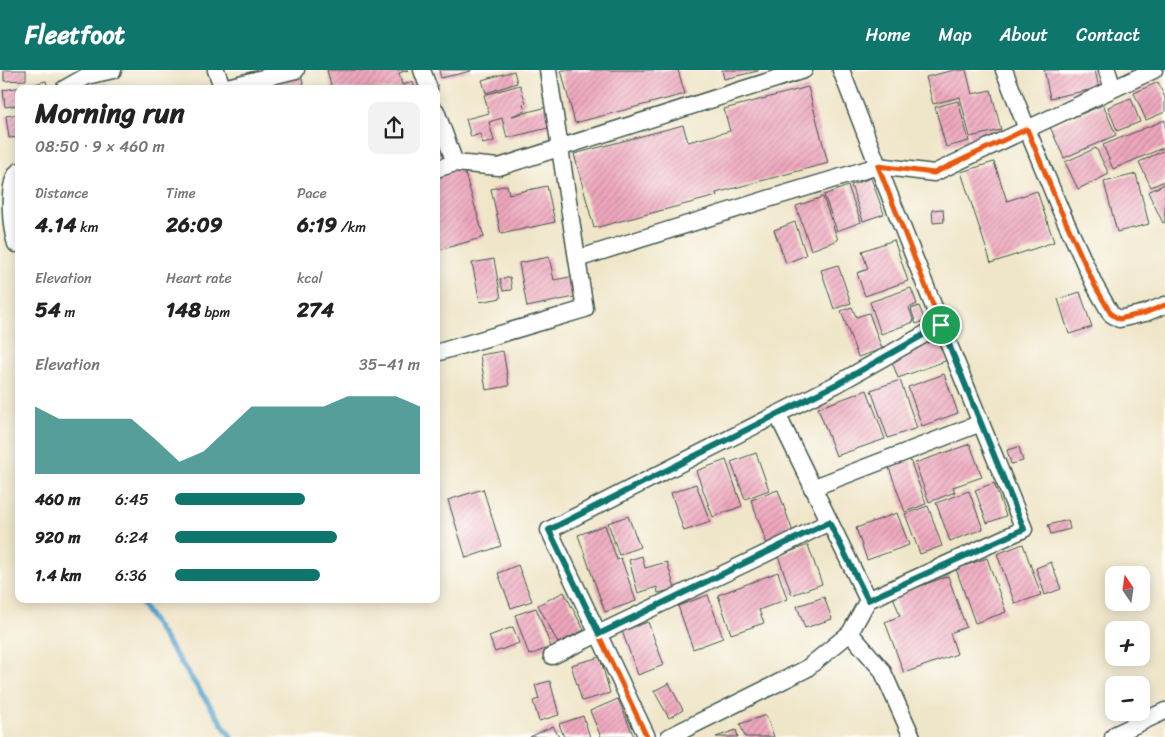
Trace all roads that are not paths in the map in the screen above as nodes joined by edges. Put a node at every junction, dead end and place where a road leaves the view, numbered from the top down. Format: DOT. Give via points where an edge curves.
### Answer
graph roads {
  1 [pos="113,70"];
  2 [pos="216,70"];
  3 [pos="296,70"];
  4 [pos="422,70"];
  5 [pos="548,70"];
  6 [pos="804,70"];
  7 [pos="841,70"];
  8 [pos="1004,70"];
  9 [pos="1107,70"];
  10 [pos="1154,70"];
  11 [pos="1163,70"];
  12 [pos="1165,74"];
  13 [pos="71,85"];
  14 [pos="222,85"];
  15 [pos="238,85"];
  16 [pos="427,85"];
  17 [pos="1113,89"];
  18 [pos="440,122"];
  19 [pos="1027,129"];
  20 [pos="561,148"];
  21 [pos="455,163"];
  22 [pos="878,166"];
  23 [pos="440,168"];
  24 [pos="15,176"];
  25 [pos="15,238"];
  26 [pos="577,260"];
  27 [pos="1165,304"];
  28 [pos="941,325"];
  29 [pos="440,352"];
  30 [pos="777,414"];
  31 [pos="981,423"];
  32 [pos="812,488"];
  33 [pos="829,522"];
  34 [pos="868,600"];
  35 [pos="850,633"];
  36 [pos="599,634"];
  37 [pos="552,656"];
  38 [pos="1165,711"];
  39 [pos="647,737"];
  40 [pos="669,737"];
  41 [pos="912,737"];
  42 [pos="1113,737"];
  1 -- 13 [label="street" via="87,76"];
  2 -- 14 [label="street"];
  3 -- 15 [label="street"];
  4 -- 16 [label="street"];
  5 -- 20 [label="street"];
  6 -- 20 [label="street"];
  7 -- 22 [label="street"];
  8 -- 19 [label="street"];
  9 -- 17 [label="street"];
  10 -- 17 [label="street"];
  11 -- 12 [label="street"];
  17 -- 19 [label="street"];
  18 -- 21 [label="street"];
  19 -- 22 [label="street" via="934,173"];
  19 -- 27 [label="street" via="1094,286 1111,314 1119,318 1145,313"];
  20 -- 21 [label="street" via="499,167"];
  20 -- 26 [label="street"];
  21 -- 23 [label="street"];
  22 -- 26 [label="street"];
  22 -- 28 [label="street"];
  24 -- 25 [label="street" via="10,207"];
  26 -- 29 [label="street" via="585,309"];
  28 -- 30 [label="street"];
  28 -- 31 [label="street"];
  30 -- 32 [label="street"];
  30 -- 36 [label="street" via="549,530"];
  31 -- 32 [label="street"];
  31 -- 34 [label="street" via="1024,529"];
  32 -- 33 [label="street"];
  33 -- 34 [label="street"];
  33 -- 36 [label="street"];
  34 -- 35 [label="street"];
  35 -- 40 [label="street" via="806,669"];
  35 -- 41 [label="street" via="882,670"];
  36 -- 37 [label="street"];
  36 -- 39 [label="street"];
  38 -- 42 [label="street"];
}
